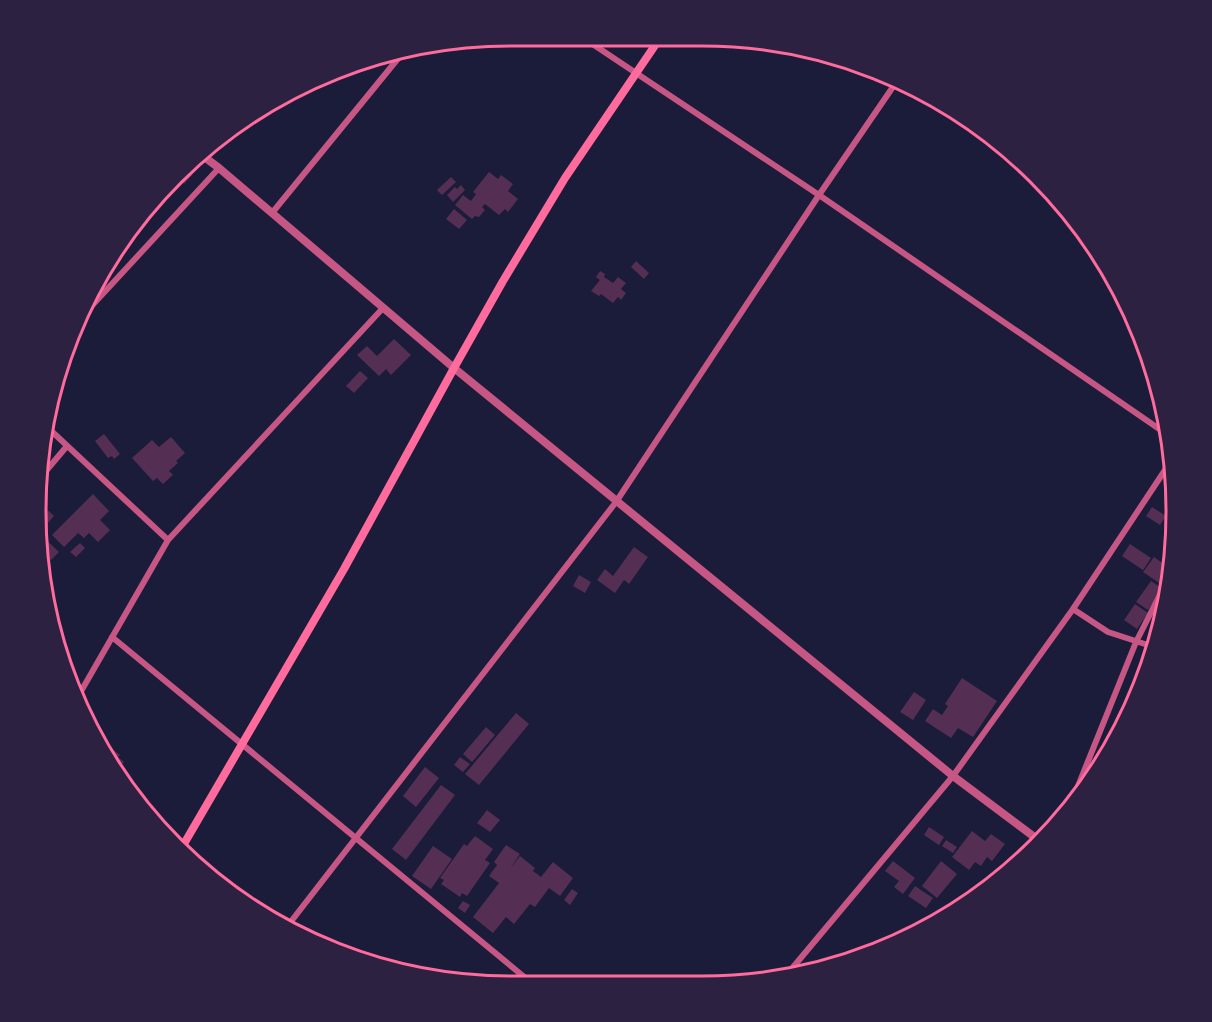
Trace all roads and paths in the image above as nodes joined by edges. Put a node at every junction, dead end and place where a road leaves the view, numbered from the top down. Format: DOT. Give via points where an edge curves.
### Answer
graph roads {
  1 [pos="595,46"];
  2 [pos="655,46"];
  3 [pos="396,61"];
  4 [pos="636,74"];
  5 [pos="892,88"];
  6 [pos="208,160"];
  7 [pos="219,168"];
  8 [pos="819,195"];
  9 [pos="272,213"];
  10 [pos="98,299"];
  11 [pos="383,308"];
  12 [pos="454,368"];
  13 [pos="1158,428"];
  14 [pos="53,432"];
  15 [pos="68,446"];
  16 [pos="48,469"];
  17 [pos="1164,471"];
  18 [pos="616,502"];
  19 [pos="168,540"];
  20 [pos="1157,600"];
  21 [pos="1073,609"];
  22 [pos="112,637"];
  23 [pos="1136,642"];
  24 [pos="1146,645"];
  25 [pos="82,689"];
  26 [pos="243,743"];
  27 [pos="953,776"];
  28 [pos="1082,777"];
  29 [pos="1032,836"];
  30 [pos="356,837"];
  31 [pos="185,841"];
  32 [pos="292,920"];
  33 [pos="794,967"];
  34 [pos="523,976"];
  1 -- 4 [label="street"];
  2 -- 4 [label="main road"];
  3 -- 9 [label="street"];
  4 -- 8 [label="street"];
  4 -- 12 [label="main road" via="566,178"];
  5 -- 8 [label="street"];
  6 -- 7 [label="street"];
  7 -- 9 [label="street"];
  7 -- 10 [label="street"];
  8 -- 13 [label="street"];
  8 -- 18 [label="street"];
  9 -- 11 [label="street"];
  11 -- 12 [label="street"];
  11 -- 19 [label="street"];
  12 -- 18 [label="street"];
  12 -- 26 [label="main road"];
  14 -- 15 [label="street"];
  15 -- 16 [label="street"];
  15 -- 19 [label="street"];
  17 -- 21 [label="street"];
  18 -- 27 [label="street"];
  18 -- 30 [label="street"];
  19 -- 22 [label="street"];
  20 -- 23 [label="street"];
  21 -- 23 [label="street" via="1108,632"];
  21 -- 27 [label="street"];
  22 -- 25 [label="street"];
  22 -- 26 [label="street"];
  23 -- 24 [label="street"];
  23 -- 28 [label="street"];
  26 -- 30 [label="street"];
  26 -- 31 [label="main road"];
  27 -- 29 [label="street"];
  27 -- 33 [label="street"];
  30 -- 32 [label="street"];
  30 -- 34 [label="street"];
}
